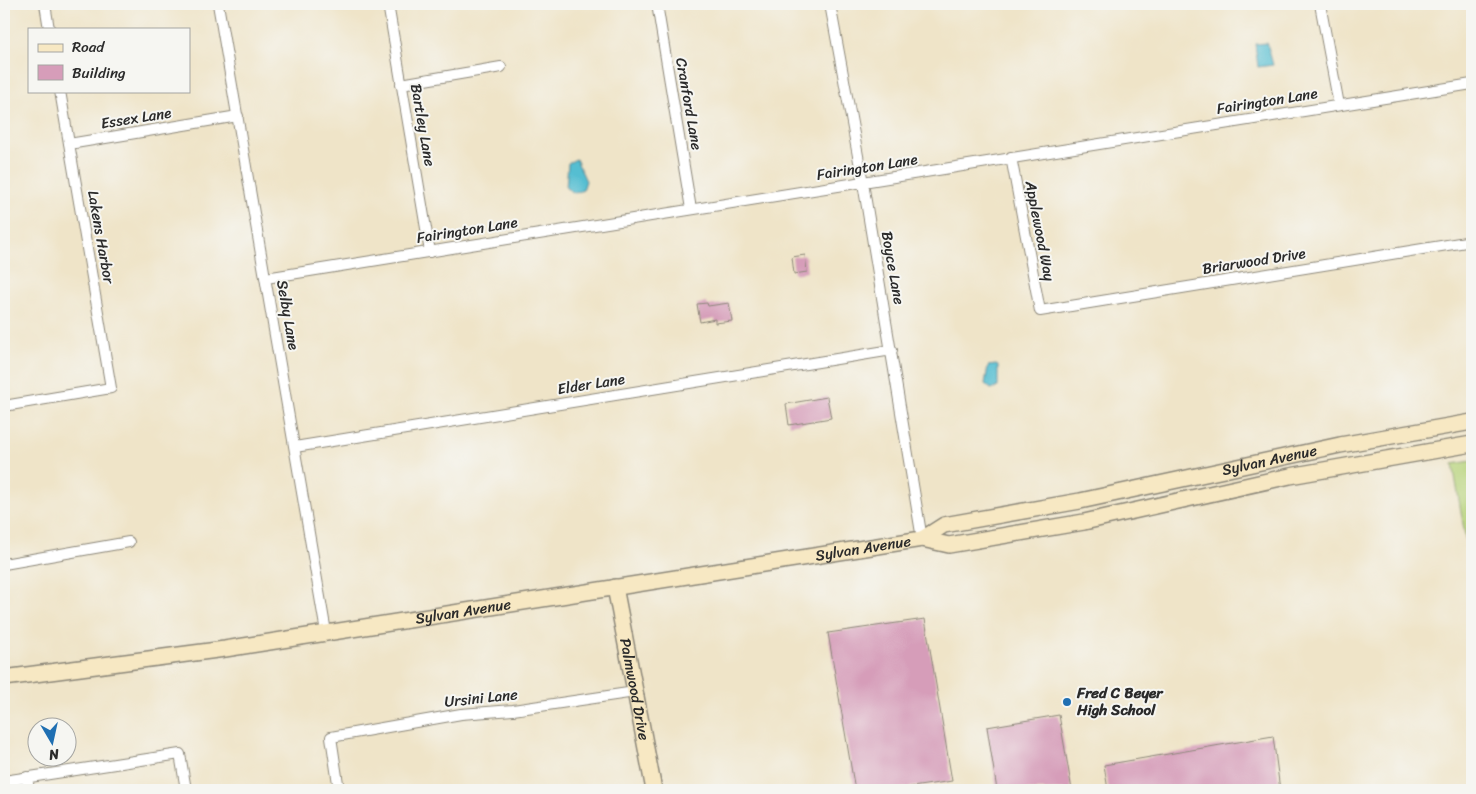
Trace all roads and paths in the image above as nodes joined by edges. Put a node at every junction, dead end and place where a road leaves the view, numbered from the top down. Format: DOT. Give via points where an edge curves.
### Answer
graph roads {
  1 [pos="45,4"];
  2 [pos="218,4"];
  3 [pos="388,4"];
  4 [pos="657,4"];
  5 [pos="830,4"];
  6 [pos="1320,4"];
  7 [pos="50,28"];
  8 [pos="501,67"];
  9 [pos="401,84"];
  10 [pos="1472,84"];
  11 [pos="60,92"];
  12 [pos="1339,105"];
  13 [pos="238,116"];
  14 [pos="69,144"];
  15 [pos="1011,157"];
  16 [pos="863,183"];
  17 [pos="692,209"];
  18 [pos="1472,241"];
  19 [pos="430,252"];
  20 [pos="266,278"];
  21 [pos="1040,311"];
  22 [pos="892,350"];
  23 [pos="4,406"];
  24 [pos="1472,422"];
  25 [pos="1472,444"];
  26 [pos="295,448"];
  27 [pos="922,539"];
  28 [pos="128,542"];
  29 [pos="4,564"];
  30 [pos="615,588"];
  31 [pos="326,632"];
  32 [pos="4,678"];
  33 [pos="635,692"];
  34 [pos="27,777"];
  35 [pos="4,781"];
  36 [pos="29,790"];
  37 [pos="186,790"];
  38 [pos="340,790"];
  39 [pos="654,790"];
  1 -- 7 [label="street"];
  2 -- 13 [label="street, Selby Lane"];
  3 -- 9 [label="street, Bartley Lane"];
  4 -- 17 [label="street, Cranford Lane"];
  5 -- 16 [label="street, Boyce Lane"];
  6 -- 12 [label="street"];
  8 -- 9 [label="street"];
  9 -- 19 [label="street, Bartley Lane"];
  10 -- 12 [label="street, Fairington Lane"];
  11 -- 14 [label="street, Lakens Harbor"];
  12 -- 15 [label="street, Fairington Lane"];
  13 -- 14 [label="street, Essex Lane"];
  13 -- 20 [label="street, Selby Lane"];
  14 -- 23 [label="street, Lakens Harbor" via="111,388"];
  15 -- 16 [label="street, Fairington Lane"];
  15 -- 21 [label="street, Applewood Way"];
  16 -- 17 [label="street, Fairington Lane"];
  16 -- 22 [label="street, Boyce Lane"];
  17 -- 19 [label="street, Fairington Lane"];
  18 -- 21 [label="street, Briarwood Drive"];
  19 -- 20 [label="street, Fairington Lane"];
  20 -- 26 [label="street, Selby Lane"];
  22 -- 26 [label="street, Elder Lane"];
  22 -- 27 [label="street, Boyce Lane"];
  24 -- 27 [label="main road, Sylvan Avenue" via="1340,445 1110,496 944,525"];
  25 -- 27 [label="main road, Sylvan Avenue" via="1275,479 1084,522 949,545"];
  26 -- 31 [label="street, Selby Lane"];
  27 -- 30 [label="main road, Sylvan Avenue"];
  28 -- 29 [label="street"];
  30 -- 31 [label="main road, Sylvan Avenue"];
  30 -- 33 [label="main road, Palmwood Drive"];
  31 -- 32 [label="main road, Sylvan Avenue" via="225,649"];
  33 -- 38 [label="street, Ursini Lane" via="513,710 461,714 331,737"];
  33 -- 39 [label="main road, Palmwood Drive"];
  34 -- 35 [label="street"];
  34 -- 36 [label="street"];
  34 -- 37 [label="street" via="180,754"];
}
